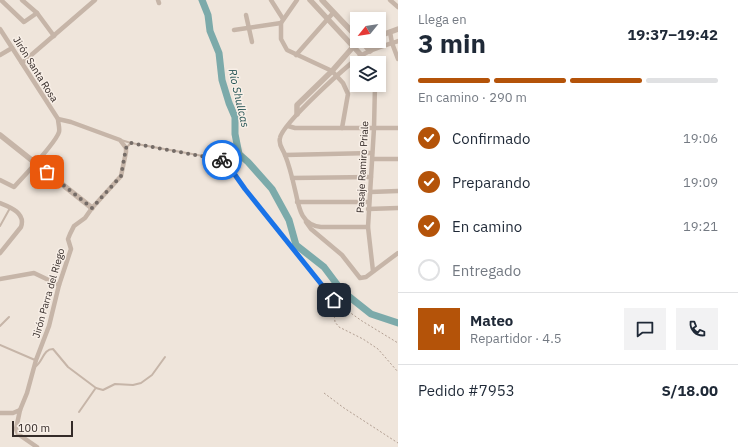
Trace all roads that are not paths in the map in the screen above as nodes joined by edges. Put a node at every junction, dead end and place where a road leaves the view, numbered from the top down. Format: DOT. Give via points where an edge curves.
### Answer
graph roads {
  1 [pos="1,0"];
  2 [pos="22,0"];
  3 [pos="95,0"];
  4 [pos="271,0"];
  5 [pos="297,0"];
  6 [pos="310,0"];
  7 [pos="322,0"];
  8 [pos="393,1"];
  9 [pos="398,7"];
  10 [pos="37,12"];
  11 [pos="333,13"];
  12 [pos="246,15"];
  13 [pos="327,19"];
  14 [pos="282,21"];
  15 [pos="248,28"];
  16 [pos="0,29"];
  17 [pos="350,29"];
  18 [pos="234,30"];
  19 [pos="398,30"];
  20 [pos="390,32"];
  21 [pos="386,33"];
  22 [pos="54,36"];
  23 [pos="398,41"];
  24 [pos="252,42"];
  25 [pos="392,43"];
  26 [pos="350,44"];
  27 [pos="12,48"];
  28 [pos="352,48"];
  29 [pos="354,48"];
  30 [pos="368,48"];
  31 [pos="370,51"];
  32 [pos="0,55"];
  33 [pos="296,55"];
  34 [pos="362,56"];
  35 [pos="398,59"];
  36 [pos="22,63"];
  37 [pos="350,66"];
  38 [pos="332,71"];
  39 [pos="337,76"];
  40 [pos="375,92"];
  41 [pos="297,114"];
  42 [pos="58,119"];
  43 [pos="288,126"];
  44 [pos="342,128"];
  45 [pos="374,128"];
  46 [pos="398,128"];
  47 [pos="0,135"];
  48 [pos="120,140"];
  49 [pos="131,143"];
  50 [pos="126,148"];
  51 [pos="372,153"];
  52 [pos="285,154"];
  53 [pos="398,159"];
  54 [pos="372,160"];
  55 [pos="35,164"];
  56 [pos="371,177"];
  57 [pos="292,178"];
  58 [pos="0,180"];
  59 [pos="370,192"];
  60 [pos="398,192"];
  61 [pos="298,202"];
  62 [pos="369,202"];
  63 [pos="0,203"];
  64 [pos="10,208"];
  65 [pos="92,208"];
  66 [pos="398,208"];
  67 [pos="368,209"];
  68 [pos="305,220"];
  69 [pos="0,226"];
  70 [pos="368,227"];
  71 [pos="0,253"];
  72 [pos="398,253"];
  73 [pos="373,271"];
  74 [pos="0,279"];
  75 [pos="59,285"];
  76 [pos="334,300"];
  77 [pos="9,317"];
  78 [pos="0,326"];
  79 [pos="0,345"];
  80 [pos="165,357"];
  81 [pos="36,360"];
  82 [pos="34,368"];
  83 [pos="96,388"];
  84 [pos="20,410"];
  85 [pos="79,412"];
  86 [pos="0,413"];
  87 [pos="37,447"];
  1 -- 10 [label="street" via="24,22"];
  2 -- 10 [label="street"];
  3 -- 22 [label="street"];
  4 -- 14 [label="street"];
  5 -- 14 [label="street"];
  6 -- 13 [label="street"];
  7 -- 11 [label="street"];
  8 -- 9 [label="street"];
  10 -- 22 [label="street"];
  11 -- 13 [label="street"];
  11 -- 17 [label="street"];
  12 -- 15 [label="street"];
  13 -- 26 [label="street"];
  13 -- 33 [label="street"];
  14 -- 15 [label="street"];
  14 -- 33 [label="street" via="281,39 285,47"];
  15 -- 18 [label="street"];
  15 -- 24 [label="street"];
  16 -- 27 [label="street, Jirón Santa Rosa"];
  19 -- 20 [label="street"];
  20 -- 21 [label="street"];
  20 -- 25 [label="street"];
  22 -- 36 [label="street"];
  23 -- 25 [label="street"];
  25 -- 31 [label="street"];
  25 -- 35 [label="street"];
  27 -- 32 [label="street"];
  27 -- 36 [label="street, Jirón Santa Rosa"];
  28 -- 38 [label="street"];
  29 -- 34 [label="street"];
  30 -- 31 [label="street"];
  31 -- 34 [label="street"];
  33 -- 38 [label="street"];
  36 -- 42 [label="street, Jirón Santa Rosa"];
  37 -- 39 [label="street"];
  38 -- 39 [label="street"];
  38 -- 41 [label="street" via="297,106"];
  39 -- 41 [label="street"];
  39 -- 44 [label="street" via="348,94"];
  40 -- 45 [label="street, Pasaje Ramiro Priale"];
  41 -- 43 [label="street"];
  42 -- 48 [label="street"];
  42 -- 55 [label="street" via="59,131 56,138"];
  43 -- 44 [label="street"];
  43 -- 52 [label="street" via="280,135 280,146"];
  44 -- 45 [label="street"];
  45 -- 46 [label="street"];
  45 -- 51 [label="street, Pasaje Ramiro Priale"];
  47 -- 55 [label="street"];
  48 -- 49 [label="lane"];
  48 -- 50 [label="street"];
  49 -- 50 [label="lane"];
  49 -- 76 [label="lane" via="220,159 228,165"];
  50 -- 65 [label="street" via="121,176"];
  51 -- 52 [label="street"];
  51 -- 54 [label="street, Pasaje Ramiro Priale"];
  52 -- 57 [label="street"];
  53 -- 54 [label="street"];
  54 -- 56 [label="street, Pasaje Ramiro Priale"];
  55 -- 58 [label="street" via="14,187"];
  55 -- 65 [label="street"];
  56 -- 57 [label="street"];
  56 -- 59 [label="street, Pasaje Ramiro Priale"];
  57 -- 61 [label="street"];
  59 -- 60 [label="street"];
  59 -- 62 [label="street, Pasaje Ramiro Priale"];
  61 -- 62 [label="street"];
  61 -- 68 [label="street"];
  62 -- 67 [label="street, Pasaje Ramiro Priale"];
  63 -- 64 [label="street"];
  64 -- 69 [label="lane"];
  64 -- 71 [label="street" via="17,212 22,220 21,227"];
  65 -- 75 [label="street, Jirón Parra del Riego" via="85,218 72,228 68,239 71,248"];
  66 -- 67 [label="street"];
  67 -- 70 [label="street, Pasaje Ramiro Priale"];
  68 -- 70 [label="street, Pasaje Ramiro Priale" via="321,227"];
  68 -- 73 [label="street" via="311,229 342,255 359,277 364,278"];
  70 -- 73 [label="street"];
  72 -- 73 [label="street"];
  74 -- 75 [label="street" via="32,273"];
  75 -- 81 [label="street, Jirón Parra del Riego" via="49,326"];
  77 -- 78 [label="lane"];
  79 -- 81 [label="lane"];
  80 -- 83 [label="lane" via="152,375 141,383 115,384 103,390"];
  81 -- 82 [label="street, Jirón Parra del Riego"];
  82 -- 83 [label="lane" via="44,354 53,349 68,367"];
  82 -- 84 [label="street, Jirón Parra del Riego"];
  83 -- 85 [label="lane"];
  84 -- 86 [label="street" via="8,414"];
  84 -- 87 [label="street, Jirón Parra del Riego" via="16,431"];
}
